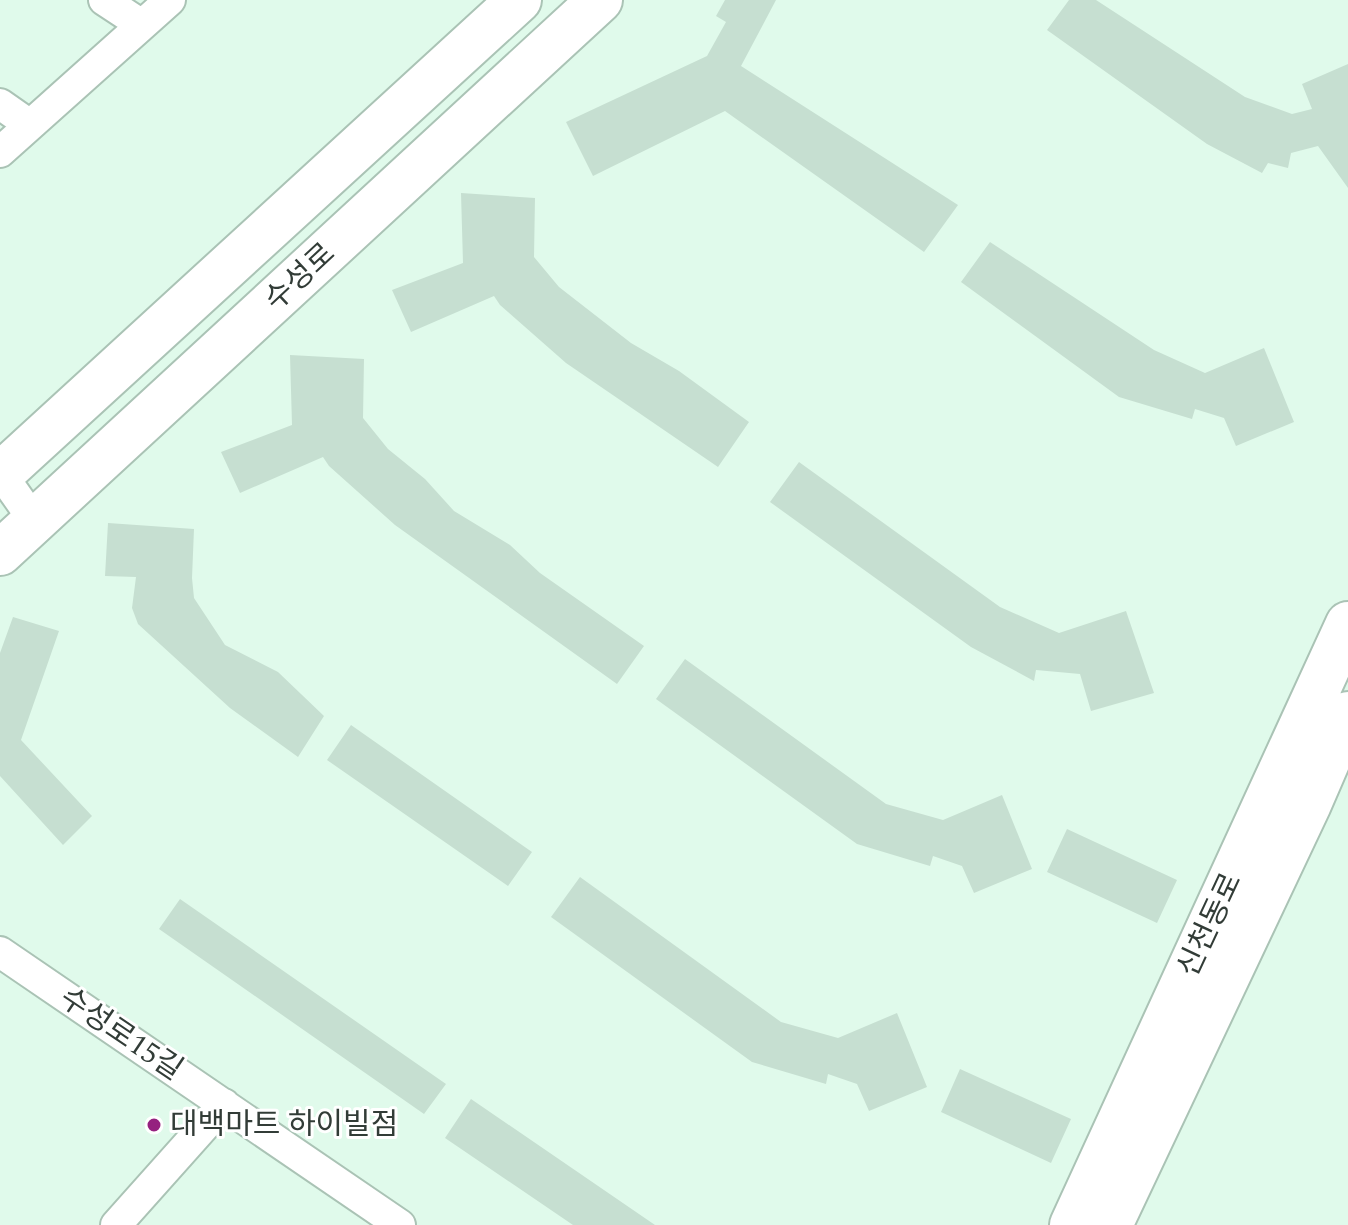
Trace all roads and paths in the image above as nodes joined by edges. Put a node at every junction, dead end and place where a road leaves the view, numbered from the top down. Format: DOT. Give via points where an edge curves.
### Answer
graph roads {
  1 [pos="104,0"];
  2 [pos="170,0"];
  3 [pos="519,0"];
  4 [pos="600,0"];
  5 [pos="142,25"];
  6 [pos="0,104"];
  7 [pos="30,125"];
  8 [pos="0,152"];
  9 [pos="0,474"];
  10 [pos="35,522"];
  11 [pos="0,553"];
  12 [pos="1348,624"];
  13 [pos="1348,714"];
  14 [pos="0,952"];
  15 [pos="224,1104"];
  16 [pos="116,1225"];
  17 [pos="400,1225"];
  18 [pos="1072,1225"];
  19 [pos="1110,1225"];
  1 -- 5 [label="street"];
  2 -- 5 [label="street"];
  3 -- 9 [label="main road, 수성로"];
  4 -- 10 [label="main road, 수성로"];
  5 -- 7 [label="street"];
  6 -- 7 [label="street"];
  7 -- 8 [label="street"];
  9 -- 10 [label="street"];
  10 -- 11 [label="main road, 수성로"];
  12 -- 18 [label="main road, 신천동로"];
  13 -- 19 [label="main road, 신천동로"];
  14 -- 15 [label="street, 수성로15길"];
  15 -- 16 [label="street"];
  15 -- 17 [label="street, 수성로15길"];
}
